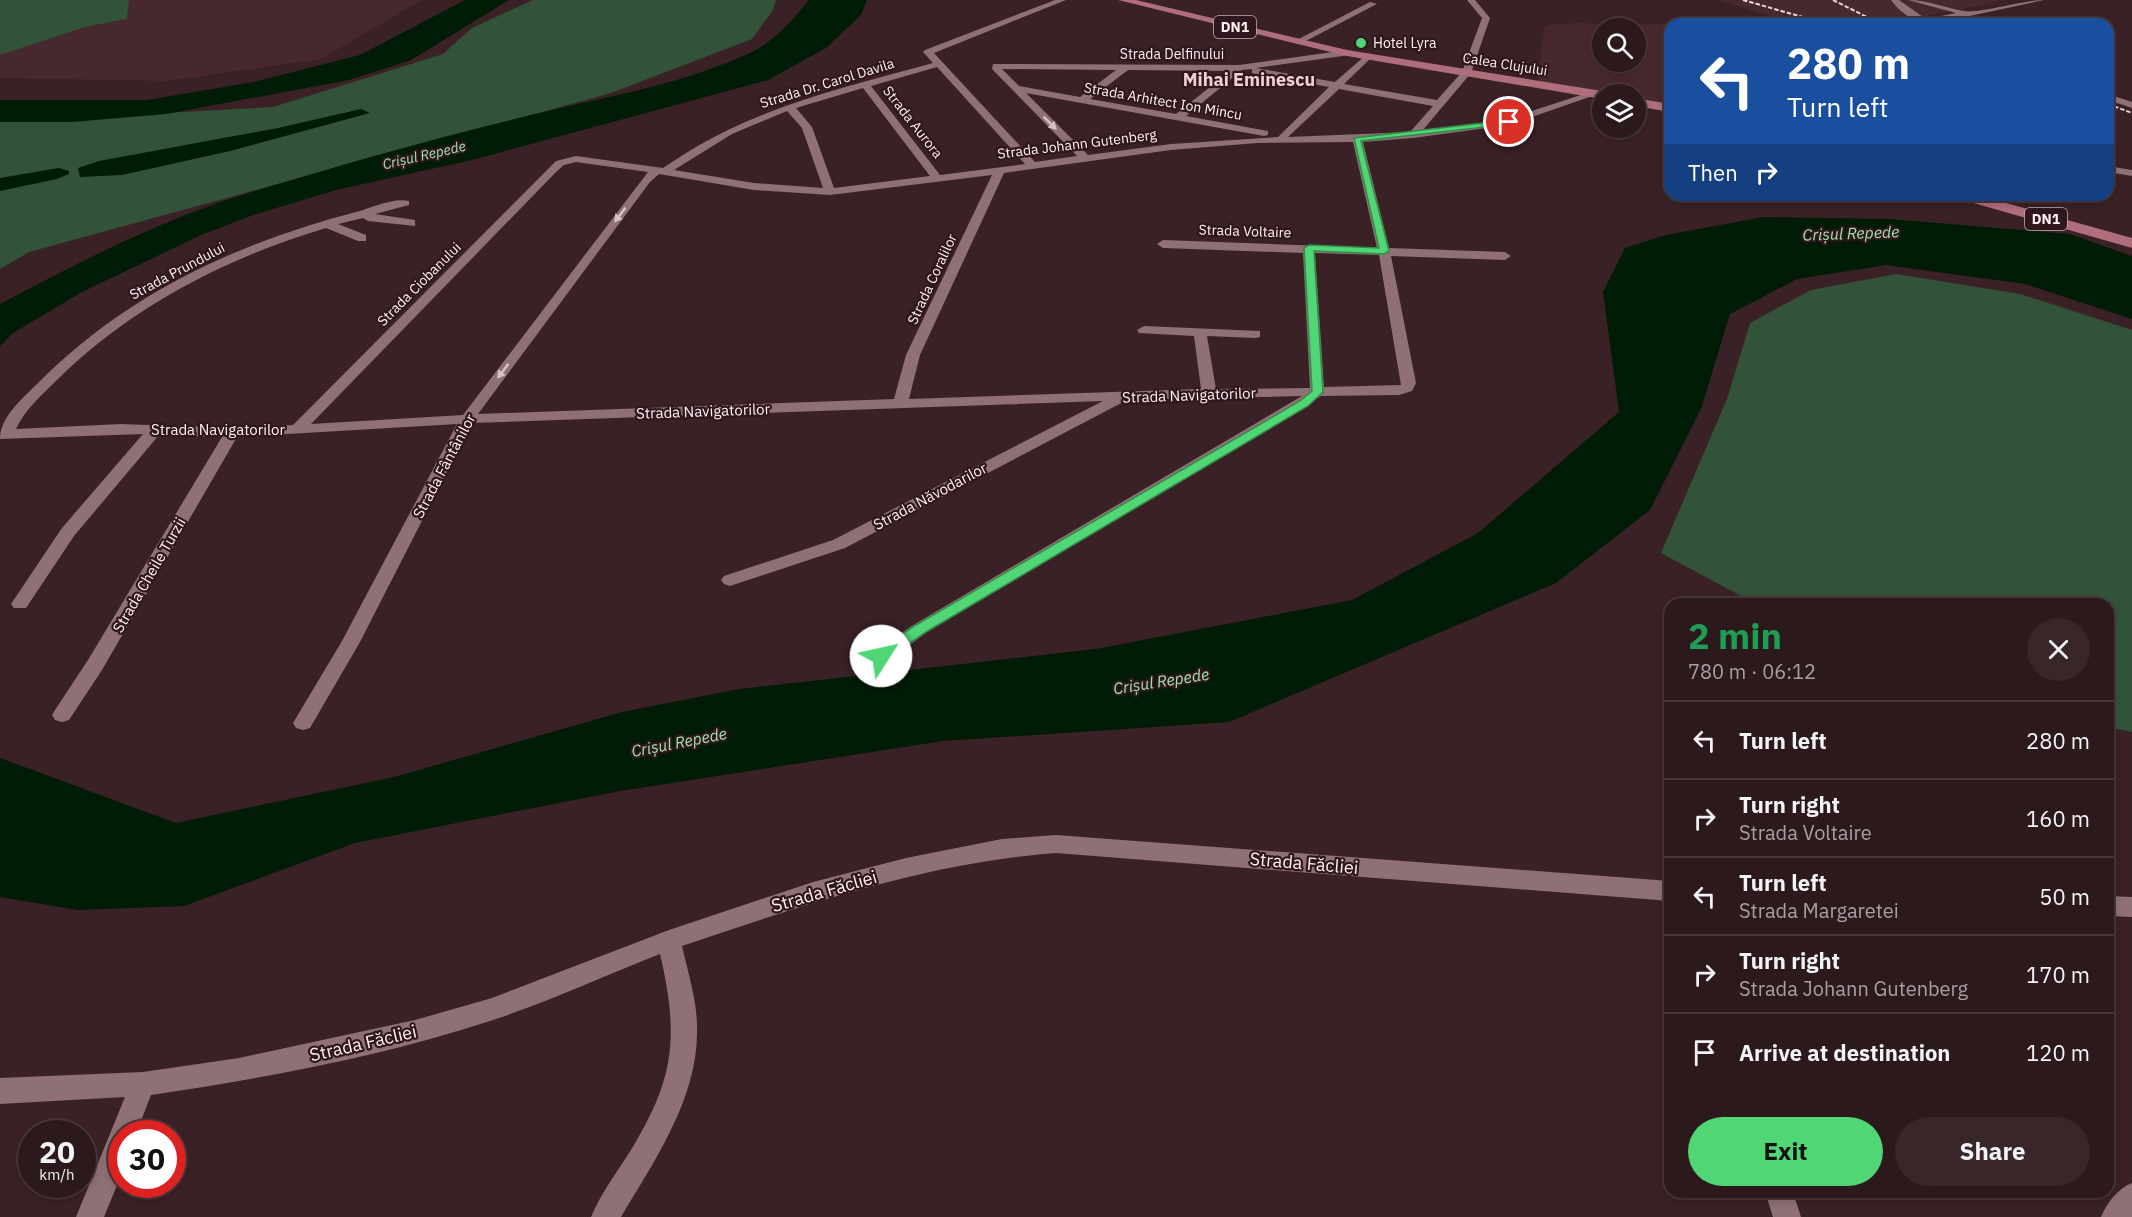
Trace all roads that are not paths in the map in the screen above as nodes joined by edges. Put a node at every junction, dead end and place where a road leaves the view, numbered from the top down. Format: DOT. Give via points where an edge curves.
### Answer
graph roads {
  1 [pos="1062,0"];
  2 [pos="1123,0"];
  3 [pos="1471,0"];
  4 [pos="1895,0"];
  5 [pos="1912,0"];
  6 [pos="2040,0"];
  7 [pos="1373,4"];
  8 [pos="1968,14"];
  9 [pos="1919,18"];
  10 [pos="1949,18"];
  11 [pos="1297,42"];
  12 [pos="1347,53"];
  13 [pos="1367,57"];
  14 [pos="938,64"];
  15 [pos="1126,67"];
  16 [pos="1239,68"];
  17 [pos="1466,73"];
  18 [pos="1336,85"];
  19 [pos="866,86"];
  20 [pos="1015,88"];
  21 [pos="1592,94"];
  22 [pos="1592,97"];
  23 [pos="2114,99"];
  24 [pos="1082,100"];
  25 [pos="1646,103"];
  26 [pos="1441,104"];
  27 [pos="1646,105"];
  28 [pos="2132,105"];
  29 [pos="788,106"];
  30 [pos="1664,106"];
  31 [pos="1664,112"];
  32 [pos="1178,117"];
  33 [pos="1413,135"];
  34 [pos="1283,136"];
  35 [pos="1306,140"];
  36 [pos="1357,140"];
  37 [pos="1084,158"];
  38 [pos="563,160"];
  39 [pos="1031,164"];
  40 [pos="1000,169"];
  41 [pos="661,170"];
  42 [pos="2114,170"];
  43 [pos="2132,172"];
  44 [pos="937,177"];
  45 [pos="830,192"];
  46 [pos="1982,201"];
  47 [pos="2010,201"];
  48 [pos="405,203"];
  49 [pos="358,216"];
  50 [pos="411,223"];
  51 [pos="327,224"];
  52 [pos="2132,235"];
  53 [pos="362,238"];
  54 [pos="2132,243"];
  55 [pos="1163,244"];
  56 [pos="1309,248"];
  57 [pos="1384,251"];
  58 [pos="1505,256"];
  59 [pos="1144,330"];
  60 [pos="1200,332"];
  61 [pos="1255,334"];
  62 [pos="1317,392"];
  63 [pos="1209,393"];
  64 [pos="1123,397"];
  65 [pos="900,405"];
  66 [pos="467,419"];
  67 [pos="297,429"];
  68 [pos="155,430"];
  69 [pos="3,433"];
  70 [pos="232,433"];
  71 [pos="730,580"];
  72 [pos="20,604"];
  73 [pos="881,656"];
  74 [pos="62,715"];
  75 [pos="303,723"];
  76 [pos="1664,891"];
  77 [pos="2114,906"];
  78 [pos="2132,907"];
  79 [pos="669,940"];
  80 [pos="143,1084"];
  81 [pos="0,1091"];
  82 [pos="129,1120"];
  83 [pos="108,1173"];
  84 [pos="2132,1197"];
  85 [pos="1781,1198"];
  86 [pos="90,1217"];
  87 [pos="605,1217"];
  88 [pos="1787,1217"];
  89 [pos="2115,1217"];
  1 -- 14 [label="street" via="928,50"];
  2 -- 11 [label="main road, Calea Clujului / DN1"];
  3 -- 17 [label="street" via="1486,18"];
  4 -- 9 [label="street"];
  5 -- 8 [label="street"];
  6 -- 8 [label="street"];
  7 -- 11 [label="street"];
  8 -- 10 [label="street"];
  11 -- 12 [label="main road, Calea Clujului / DN1"];
  12 -- 13 [label="main road, Calea Clujului / DN1"];
  12 -- 16 [label="street, Strada Delfinului"];
  13 -- 17 [label="main road, Calea Clujului / DN1"];
  13 -- 18 [label="street"];
  14 -- 19 [label="street, Strada Dr. Carol Davila"];
  14 -- 39 [label="street"];
  15 -- 16 [label="street, Strada Delfinului"];
  15 -- 20 [label="street, Strada Delfinului" via="996,66"];
  15 -- 24 [label="street"];
  16 -- 18 [label="street"];
  16 -- 32 [label="street"];
  17 -- 21 [label="main road, Calea Clujului / DN1"];
  17 -- 26 [label="street"];
  18 -- 26 [label="street"];
  18 -- 34 [label="street"];
  19 -- 29 [label="street, Strada Dr. Carol Davila"];
  19 -- 44 [label="street, Strada Aurora"];
  20 -- 24 [label="street, Strada Arhitect Ion Mincu"];
  20 -- 37 [label="street, one-way"];
  22 -- 33 [label="street, Strada Johann Gutenberg" via="1509,122"];
  23 -- 28 [label="street"];
  24 -- 32 [label="street, Strada Arhitect Ion Mincu"];
  25 -- 30 [label="main road"];
  26 -- 33 [label="street"];
  27 -- 31 [label="main road"];
  29 -- 41 [label="street, Strada Dr. Carol Davila" via="716,136"];
  29 -- 45 [label="street" via="807,127"];
  32 -- 34 [label="street, Strada Arhitect Ion Mincu"];
  33 -- 36 [label="street, Strada Johann Gutenberg"];
  34 -- 35 [label="street, Strada Arhitect Ion Mincu"];
  35 -- 36 [label="street, Strada Johann Gutenberg"];
  35 -- 37 [label="street, Strada Johann Gutenberg" via="1234,142"];
  36 -- 57 [label="street"];
  37 -- 39 [label="street, Strada Johann Gutenberg"];
  38 -- 41 [label="street, Strada Johann Gutenberg"];
  38 -- 67 [label="street, Strada Ciobanului"];
  39 -- 40 [label="street, Strada Johann Gutenberg"];
  40 -- 44 [label="street, Strada Johann Gutenberg"];
  40 -- 65 [label="street, Strada Coralilor" via="913,356"];
  41 -- 45 [label="street, Strada Johann Gutenberg" via="739,186"];
  41 -- 66 [label="street, Strada Fântânilor, one-way" via="646,180"];
  42 -- 43 [label="street"];
  44 -- 45 [label="street, Strada Johann Gutenberg"];
  46 -- 54 [label="main road, DN1"];
  47 -- 52 [label="main road, DN1"];
  48 -- 49 [label="street, Strada Prundului"];
  49 -- 50 [label="street"];
  49 -- 51 [label="street, Strada Prundului"];
  51 -- 53 [label="street"];
  51 -- 69 [label="street, Strada Prundului" via="239,255 104,328 57,371 12,418"];
  55 -- 56 [label="street, Strada Voltaire"];
  56 -- 57 [label="street, Strada Voltaire"];
  56 -- 62 [label="street"];
  57 -- 58 [label="street, Strada Voltaire"];
  57 -- 62 [label="street, Strada Navigatorilor" via="1407,388"];
  59 -- 60 [label="street"];
  60 -- 61 [label="street"];
  60 -- 63 [label="street"];
  62 -- 63 [label="street, Strada Navigatorilor"];
  62 -- 73 [label="street" via="1304,404 921,628"];
  63 -- 64 [label="street, Strada Navigatorilor"];
  64 -- 65 [label="street, Strada Navigatorilor"];
  64 -- 71 [label="street, Strada Năvodarilor" via="838,544"];
  65 -- 66 [label="street, Strada Navigatorilor"];
  66 -- 67 [label="street, Strada Navigatorilor"];
  66 -- 75 [label="street, Strada Fântânilor" via="351,642"];
  67 -- 70 [label="street, Strada Navigatorilor"];
  68 -- 69 [label="street, Strada Navigatorilor"];
  68 -- 70 [label="street, Strada Navigatorilor"];
  68 -- 72 [label="street" via="68,532"];
  70 -- 74 [label="street, Strada Cheile Turzii"];
  76 -- 79 [label="street, Strada Făcliei" via="1056,844 1002,848 906,867 813,892"];
  77 -- 78 [label="street"];
  79 -- 80 [label="street, Strada Făcliei" via="492,1009 415,1032 239,1070"];
  79 -- 87 [label="street" via="685,1028 684,1053 662,1122"];
  80 -- 81 [label="street, Strada Făcliei"];
  80 -- 82 [label="street"];
  83 -- 86 [label="street"];
  84 -- 89 [label="street"];
  85 -- 88 [label="street"];
}
